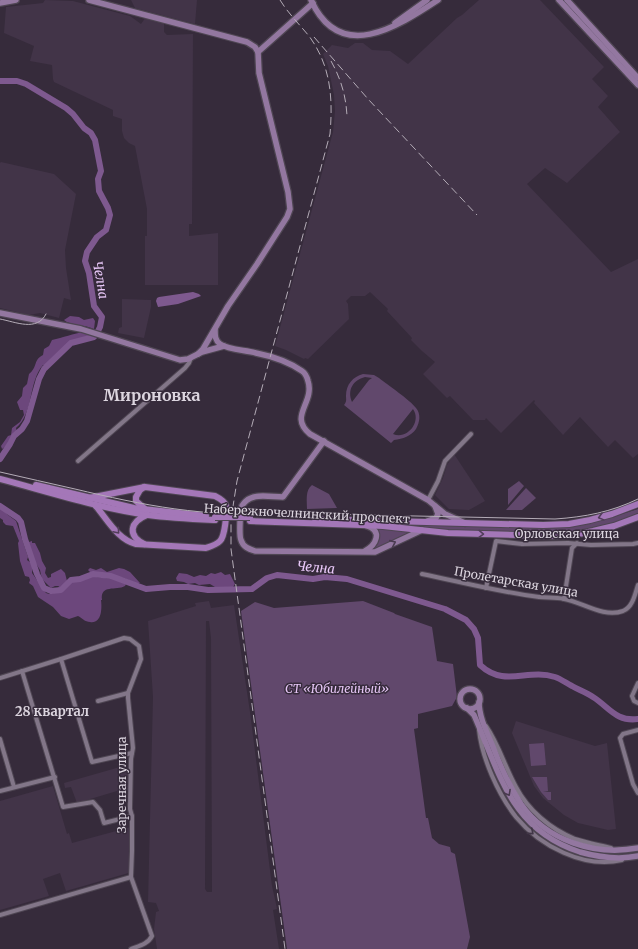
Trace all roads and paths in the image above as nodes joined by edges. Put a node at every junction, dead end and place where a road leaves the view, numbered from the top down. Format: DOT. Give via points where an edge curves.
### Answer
graph roads {
  1 [pos="16,0"];
  2 [pos="90,0"];
  3 [pos="427,0"];
  4 [pos="438,0"];
  5 [pos="559,0"];
  6 [pos="566,0"];
  7 [pos="312,2"];
  8 [pos="0,3"];
  9 [pos="390,27"];
  10 [pos="258,52"];
  11 [pos="638,78"];
  12 [pos="638,84"];
  13 [pos="0,313"];
  14 [pos="215,329"];
  15 [pos="224,346"];
  16 [pos="198,354"];
  17 [pos="191,357"];
  18 [pos="470,434"];
  19 [pos="324,441"];
  20 [pos="78,461"];
  21 [pos="0,475"];
  22 [pos="0,479"];
  23 [pos="16,481"];
  24 [pos="145,487"];
  25 [pos="89,498"];
  26 [pos="428,500"];
  27 [pos="433,504"];
  28 [pos="638,504"];
  29 [pos="95,505"];
  30 [pos="147,512"];
  31 [pos="638,517"];
  32 [pos="250,519"];
  33 [pos="424,522"];
  34 [pos="465,523"];
  35 [pos="361,524"];
  36 [pos="422,530"];
  37 [pos="583,533"];
  38 [pos="577,543"];
  39 [pos="638,543"];
  40 [pos="583,544"];
  41 [pos="146,545"];
  42 [pos="364,552"];
  43 [pos="422,574"];
  44 [pos="638,585"];
  45 [pos="486,588"];
  46 [pos="564,599"];
  47 [pos="62,659"];
  48 [pos="22,671"];
  49 [pos="0,678"];
  50 [pos="638,683"];
  51 [pos="128,693"];
  52 [pos="98,701"];
  53 [pos="479,702"];
  54 [pos="638,702"];
  55 [pos="467,708"];
  56 [pos="481,723"];
  57 [pos="638,730"];
  58 [pos="0,739"];
  59 [pos="132,753"];
  60 [pos="55,778"];
  61 [pos="14,787"];
  62 [pos="0,791"];
  63 [pos="638,793"];
  64 [pos="132,816"];
  65 [pos="638,848"];
  66 [pos="635,856"];
  67 [pos="131,877"];
  68 [pos="0,915"];
  69 [pos="131,949"];
  1 -- 8 [label="main road"];
  2 -- 10 [label="main road" via="251,44"];
  3 -- 9 [label="main road"];
  4 -- 9 [label="main road"];
  5 -- 12 [label="main road"];
  6 -- 11 [label="main road"];
  7 -- 9 [label="main road" via="322,18 342,33 366,35"];
  7 -- 10 [label="main road"];
  10 -- 14 [label="main road" via="259,73 290,209 272,242"];
  13 -- 17 [label="main road" via="81,329 176,359 184,360"];
  14 -- 15 [label="main road" via="217,341"];
  14 -- 16 [label="main road"];
  15 -- 16 [label="main road"];
  15 -- 19 [label="main road" via="258,353 304,372 310,394 301,420 304,429"];
  16 -- 17 [label="main road"];
  17 -- 20 [label="street" via="185,368"];
  18 -- 26 [label="street" via="445,462"];
  19 -- 26 [label="main road"];
  19 -- 42 [label="main road" via="283,497 259,496 245,501 241,507 240,539 249,550 255,551"];
  21 -- 23 [label="main road, Набережночелнинский проспект"];
  22 -- 23 [label="main road, Набережночелнинский проспект"];
  23 -- 25 [label="main road, Набережночелнинский проспект"];
  23 -- 29 [label="main road, Набережночелнинский проспект"];
  24 -- 25 [label="main road"];
  24 -- 30 [label="main road" via="140,490 136,501"];
  24 -- 41 [label="main road" via="215,496 226,506 224,533 215,545 206,548"];
  25 -- 30 [label="main road, Набережночелнинский проспект"];
  26 -- 27 [label="main road"];
  27 -- 33 [label="main road" via="438,514 436,518"];
  27 -- 34 [label="main road" via="447,515"];
  28 -- 34 [label="main road, Набережночелнинский проспект, one-way" via="612,514 569,524"];
  29 -- 30 [label="main road, Набережночелнинский проспект"];
  29 -- 41 [label="main road, one-way" via="120,536 129,542"];
  30 -- 32 [label="main road, Набережночелнинский проспект, bridge" via="215,519"];
  30 -- 41 [label="main road" via="133,527 133,534 137,540"];
  31 -- 37 [label="main road, Набережночелнинский проспект"];
  32 -- 33 [label="main road, Набережночелнинский проспект"];
  32 -- 35 [label="main road, Набережночелнинский проспект"];
  33 -- 34 [label="main road, Набережночелнинский проспект"];
  35 -- 36 [label="main road, Набережночелнинский проспект"];
  35 -- 42 [label="main road" via="376,532 374,545"];
  36 -- 37 [label="main road, Набережночелнинский проспект, one-way" via="448,534 548,536"];
  42 -- 36 [label="main road, one-way" via="375,552"];
  37 -- 40 [label="street"];
  38 -- 40 [label="street, Орловская улица"];
  38 -- 45 [label="street, Орловская улица" via="522,544 496,541"];
  38 -- 46 [label="street" via="572,548"];
  39 -- 40 [label="street, Орловская улица"];
  43 -- 45 [label="street, Пролетарская улица"];
  44 -- 46 [label="street, Пролетарская улица" via="631,604 622,611 604,612"];
  45 -- 46 [label="street, Пролетарская улица"];
  47 -- 48 [label="street"];
  47 -- 51 [label="street, Заречная улица" via="124,638 130,639 139,646 140,652 139,664"];
  47 -- 59 [label="street" via="92,762"];
  48 -- 49 [label="street"];
  48 -- 60 [label="street"];
  50 -- 54 [label="street" via="632,696 634,701"];
  51 -- 52 [label="street"];
  51 -- 59 [label="street, Заречная улица"];
  53 -- 55 [label="main road" via="473,709"];
  53 -- 55 [label="main road" via="480,698 476,691 466,690 461,694 460,700"];
  53 -- 56 [label="main road"];
  55 -- 56 [label="main road"];
  56 -- 65 [label="main road" via="522,805 552,833 573,843 600,850"];
  56 -- 66 [label="main road, one-way" via="507,792 535,828 559,844 587,854 613,858"];
  57 -- 63 [label="street" via="623,734 620,738"];
  58 -- 61 [label="street"];
  59 -- 64 [label="street, Заречная улица"];
  60 -- 61 [label="street"];
  60 -- 64 [label="street" via="64,807 93,802 100,810 104,823"];
  61 -- 62 [label="street"];
  64 -- 67 [label="street, Заречная улица"];
  67 -- 68 [label="street"];
  67 -- 69 [label="street, Заречная улица" via="152,936"];
}
